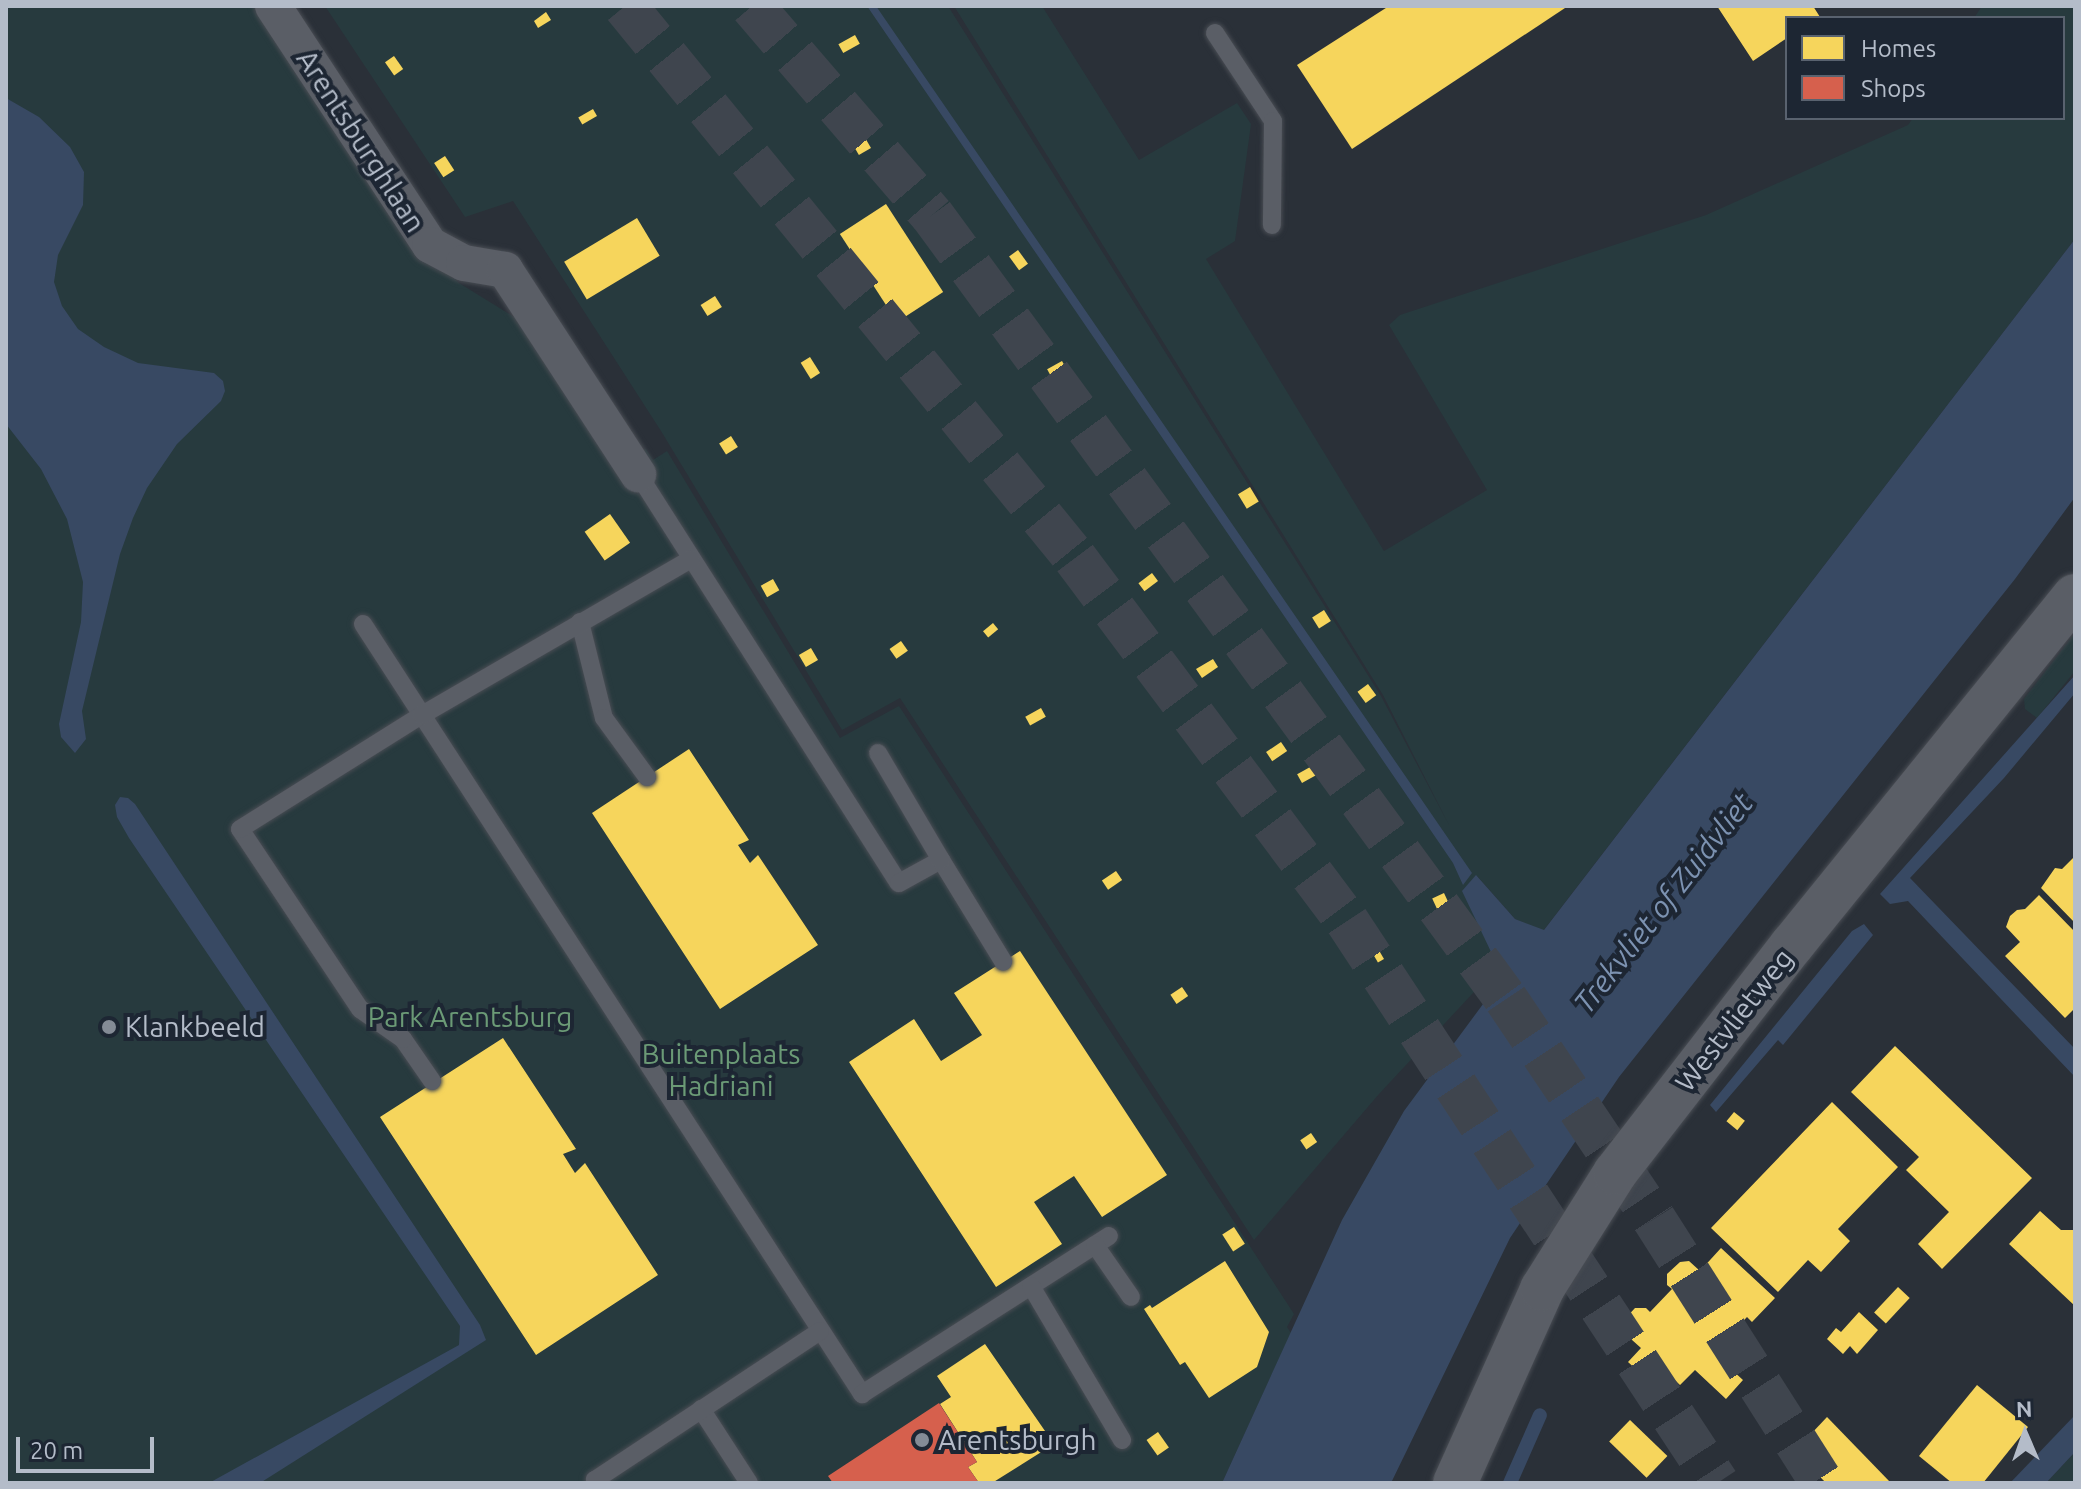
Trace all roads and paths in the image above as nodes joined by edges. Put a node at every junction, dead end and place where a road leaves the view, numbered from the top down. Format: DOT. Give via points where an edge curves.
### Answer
graph roads {
  1 [pos="273,6"];
  2 [pos="1215,33"];
  3 [pos="1272,225"];
  4 [pos="638,474"];
  5 [pos="691,559"];
  6 [pos="2075,596"];
  7 [pos="580,622"];
  8 [pos="363,624"];
  9 [pos="422,715"];
  10 [pos="878,753"];
  11 [pos="647,777"];
  12 [pos="941,860"];
  13 [pos="1003,961"];
  14 [pos="432,1081"];
  15 [pos="1031,1286"];
  16 [pos="1131,1297"];
  17 [pos="820,1331"];
  18 [pos="701,1409"];
  19 [pos="1122,1440"];
  20 [pos="597,1483"];
  21 [pos="749,1483"];
  22 [pos="1455,1483"];
  1 -- 4 [label="street, Arentsburghlaan" via="430,245 464,263 505,270"];
  2 -- 3 [label="lane" via="1273,121"];
  4 -- 5 [label="lane"];
  5 -- 7 [label="lane"];
  5 -- 12 [label="lane" via="899,883"];
  6 -- 22 [label="street, Westvlietweg" via="1615,1173 1542,1289"];
  7 -- 9 [label="lane"];
  7 -- 11 [label="lane" via="604,718"];
  8 -- 9 [label="lane"];
  9 -- 14 [label="lane" via="240,829 360,1009 403,1039"];
  9 -- 17 [label="lane"];
  10 -- 12 [label="lane"];
  12 -- 13 [label="lane"];
  15 -- 16 [label="lane" via="1102,1241"];
  15 -- 17 [label="lane" via="862,1394"];
  15 -- 19 [label="lane"];
  17 -- 18 [label="lane"];
  18 -- 20 [label="lane"];
  18 -- 21 [label="lane"];
}
